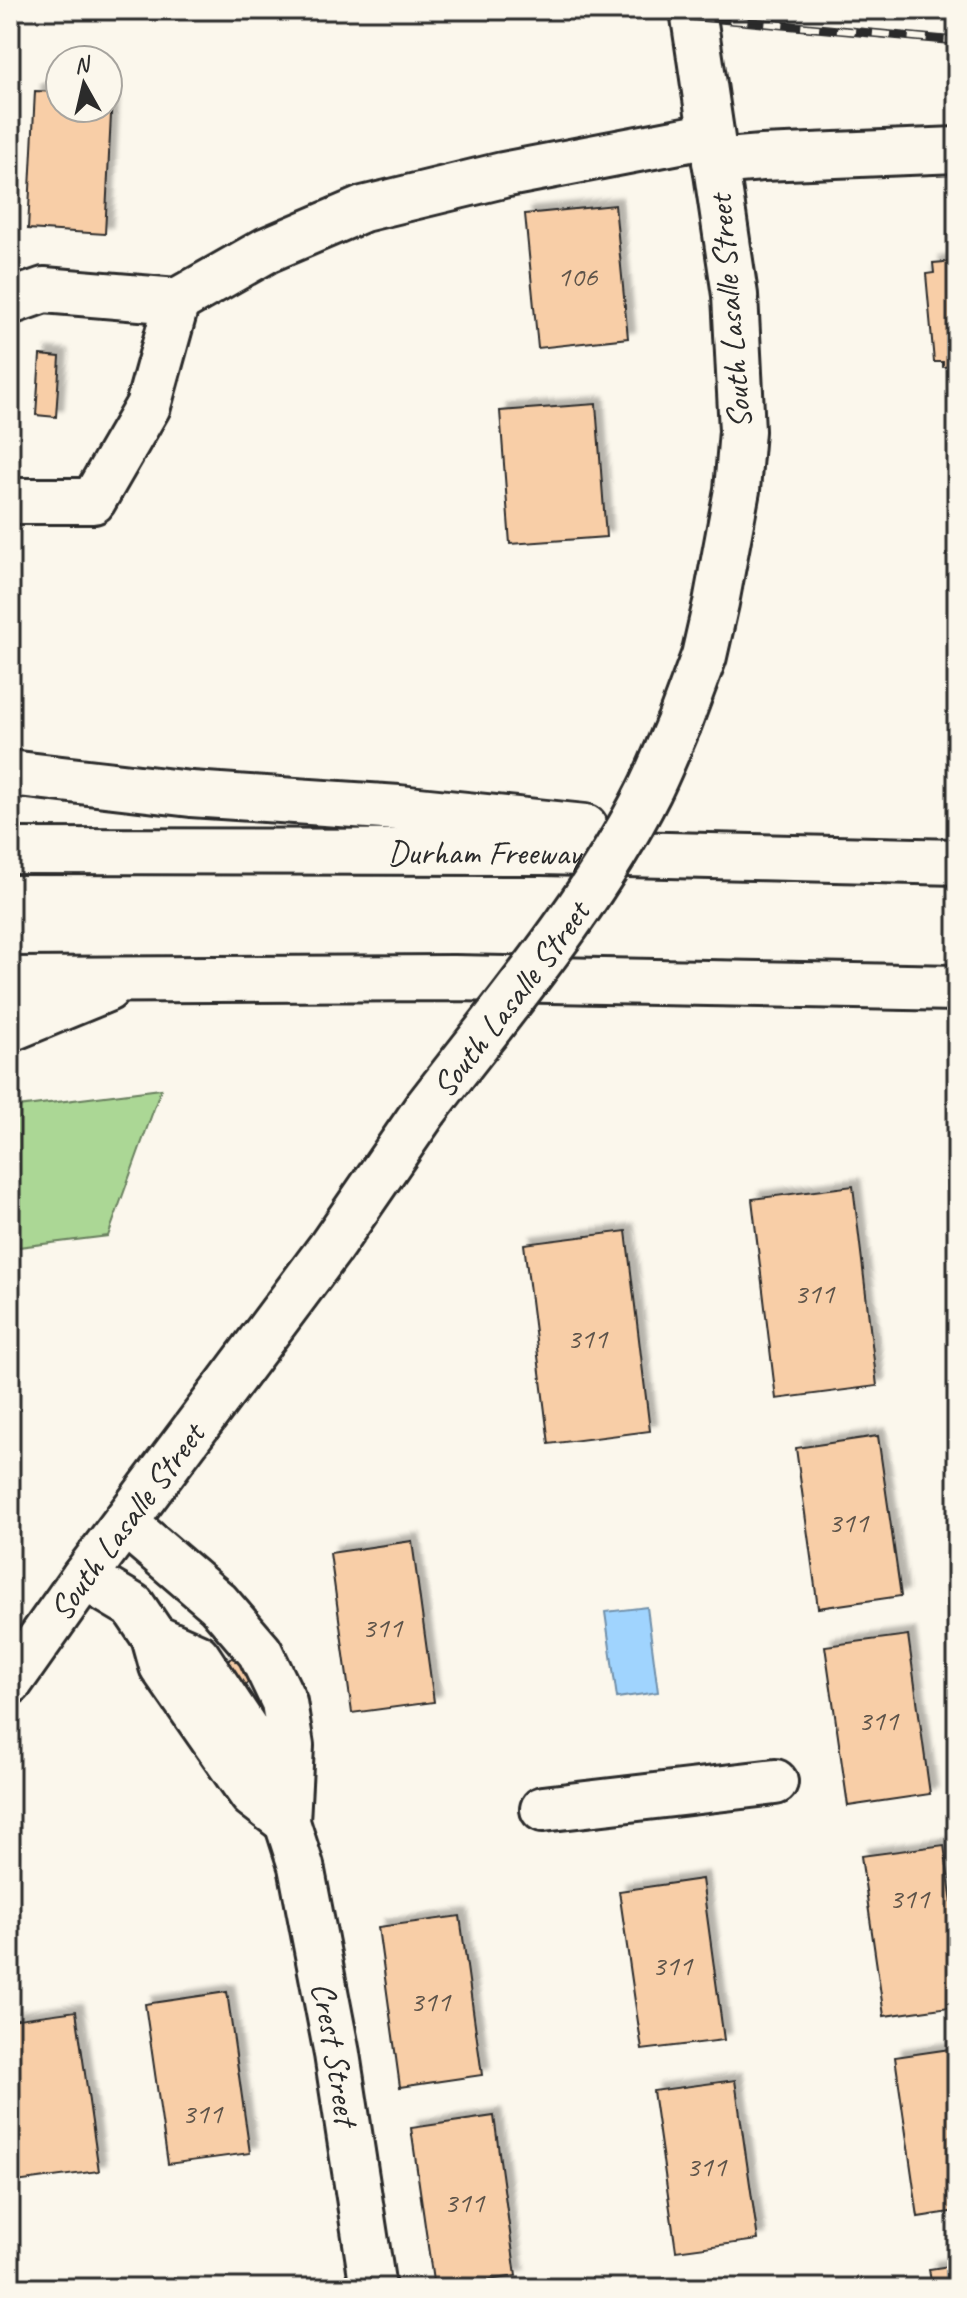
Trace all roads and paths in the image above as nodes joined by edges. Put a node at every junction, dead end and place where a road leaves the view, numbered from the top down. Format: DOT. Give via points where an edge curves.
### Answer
graph roads {
  1 [pos="693,10"];
  2 [pos="713,149"];
  3 [pos="957,150"];
  4 [pos="177,301"];
  5 [pos="10,302"];
  6 [pos="10,501"];
  7 [pos="10,773"];
  8 [pos="10,851"];
  9 [pos="939,862"];
  10 [pos="136,979"];
  11 [pos="10,980"];
  12 [pos="957,988"];
  13 [pos="10,1029"];
  14 [pos="125,1523"];
  15 [pos="84,1577"];
  16 [pos="10,1682"];
  17 [pos="775,1782"];
  18 [pos="288,1807"];
  19 [pos="543,1809"];
  20 [pos="373,2288"];
  1 -- 2 [label="main road, South Lasalle Street"];
  2 -- 3 [label="main road" via="762,158"];
  2 -- 4 [label="main road" via="503,175 363,209 267,250"];
  2 -- 14 [label="main road, South Lasalle Street, bridge" via="735,295 742,431 716,603 704,656 679,723 649,791 548,949"];
  4 -- 5 [label="main road" via="44,290"];
  4 -- 6 [label="main road" via="148,406 93,501"];
  7 -- 9 [label="main road"];
  8 -- 9 [label="main road, Durham Freeway" via="526,851"];
  10 -- 11 [label="main road"];
  10 -- 12 [label="main road" via="454,978"];
  10 -- 13 [label="main road"];
  14 -- 15 [label="main road, South Lasalle Street"];
  14 -- 18 [label="main road, Crest Street" via="218,1603 260,1652 284,1702 291,1746"];
  15 -- 16 [label="main road, South Lasalle Street"];
  15 -- 18 [label="main road" via="133,1606 154,1637 162,1666 252,1795"];
  17 -- 19 [label="main road"];
  18 -- 20 [label="main road, Crest Street" via="337,2054"];
}
